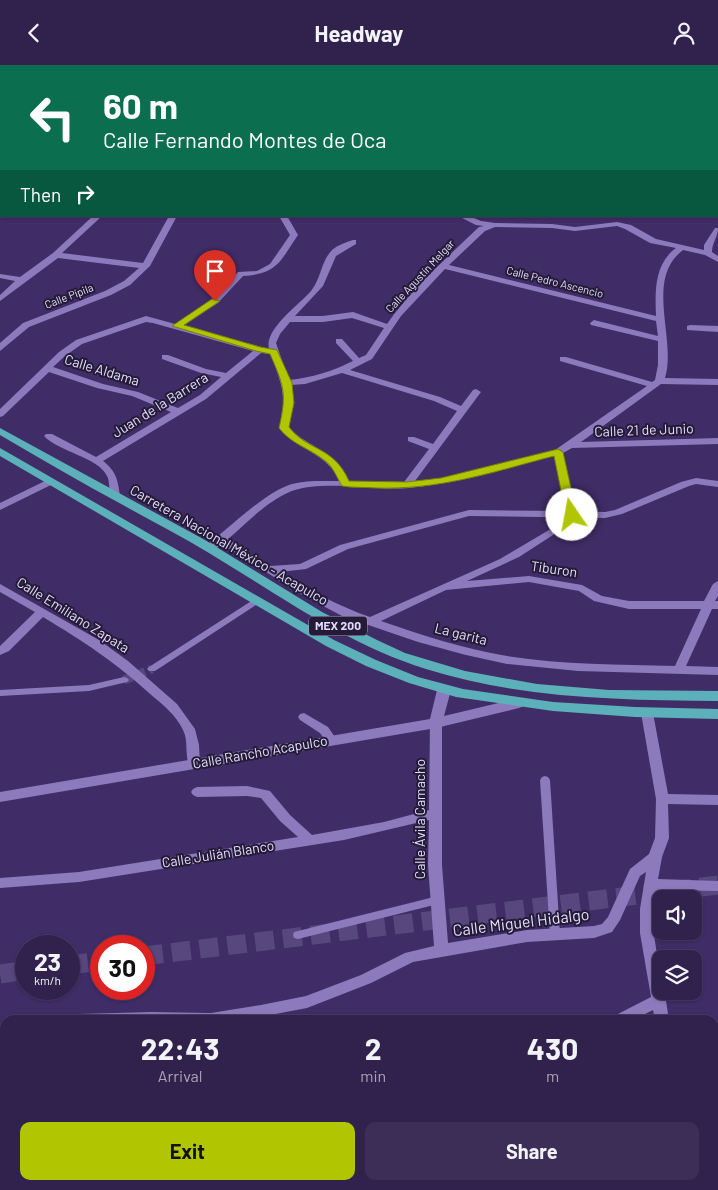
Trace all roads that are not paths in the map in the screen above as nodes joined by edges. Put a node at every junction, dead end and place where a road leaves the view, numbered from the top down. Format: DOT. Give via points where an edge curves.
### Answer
graph roads {
  1 [pos="97,217"];
  2 [pos="172,217"];
  3 [pos="284,217"];
  4 [pos="464,217"];
  5 [pos="541,217"];
  6 [pos="495,225"];
  7 [pos="536,225"];
  8 [pos="718,230"];
  9 [pos="353,242"];
  10 [pos="681,248"];
  11 [pos="699,251"];
  12 [pos="708,253"];
  13 [pos="56,255"];
  14 [pos="718,261"];
  15 [pos="146,266"];
  16 [pos="444,266"];
  17 [pos="718,270"];
  18 [pos="0,276"];
  19 [pos="21,280"];
  20 [pos="0,299"];
  21 [pos="288,319"];
  22 [pos="662,320"];
  23 [pos="594,323"];
  24 [pos="176,326"];
  25 [pos="388,327"];
  26 [pos="690,328"];
  27 [pos="718,329"];
  28 [pos="663,340"];
  29 [pos="339,341"];
  30 [pos="0,348"];
  31 [pos="259,349"];
  32 [pos="274,352"];
  33 [pos="165,357"];
  34 [pos="563,359"];
  35 [pos="359,363"];
  36 [pos="47,368"];
  37 [pos="342,370"];
  38 [pos="229,376"];
  39 [pos="287,383"];
  40 [pos="656,383"];
  41 [pos="718,383"];
  42 [pos="476,392"];
  43 [pos="462,410"];
  44 [pos="176,411"];
  45 [pos="0,414"];
  46 [pos="0,431"];
  47 [pos="50,436"];
  48 [pos="411,439"];
  49 [pos="718,441"];
  50 [pos="570,445"];
  51 [pos="435,448"];
  52 [pos="0,451"];
  53 [pos="558,452"];
  54 [pos="96,461"];
  55 [pos="50,481"];
  56 [pos="345,484"];
  57 [pos="718,484"];
  58 [pos="407,485"];
  59 [pos="115,496"];
  60 [pos="0,507"];
  61 [pos="572,515"];
  62 [pos="548,533"];
  63 [pos="221,539"];
  64 [pos="210,548"];
  65 [pos="270,569"];
  66 [pos="718,584"];
  67 [pos="0,587"];
  68 [pos="444,587"];
  69 [pos="256,601"];
  70 [pos="713,605"];
  71 [pos="42,612"];
  72 [pos="370,621"];
  73 [pos="0,651"];
  74 [pos="152,669"];
  75 [pos="678,671"];
  76 [pos="718,671"];
  77 [pos="124,680"];
  78 [pos="444,690"];
  79 [pos="0,693"];
  80 [pos="718,696"];
  81 [pos="519,703"];
  82 [pos="647,713"];
  83 [pos="718,714"];
  84 [pos="304,717"];
  85 [pos="436,723"];
  86 [pos="331,740"];
  87 [pos="194,764"];
  88 [pos="545,780"];
  89 [pos="197,792"];
  90 [pos="4,798"];
  91 [pos="662,799"];
  92 [pos="718,800"];
  93 [pos="434,814"];
  94 [pos="309,840"];
  95 [pos="655,857"];
  96 [pos="0,883"];
  97 [pos="651,884"];
  98 [pos="718,886"];
  99 [pos="438,900"];
  100 [pos="298,935"];
  101 [pos="555,935"];
  102 [pos="441,949"];
  103 [pos="652,958"];
  104 [pos="658,1000"];
  105 [pos="660,1000"];
  106 [pos="235,1015"];
  107 [pos="628,1015"];
  108 [pos="662,1015"];
  1 -- 13 [label="street"];
  2 -- 15 [label="street, Calle Pípila"];
  3 -- 24 [label="street" via="294,235 273,266 259,273 241,274 215,301"];
  4 -- 6 [label="street"];
  5 -- 7 [label="street"];
  6 -- 7 [label="street"];
  6 -- 16 [label="street, Calle Agustín Melgar" via="482,229"];
  7 -- 10 [label="street" via="575,229 602,221 628,227 653,241"];
  8 -- 12 [label="street" via="708,245"];
  9 -- 21 [label="street" via="334,252 318,287"];
  10 -- 11 [label="street"];
  10 -- 22 [label="street" via="668,259 663,273 660,291"];
  11 -- 12 [label="street"];
  11 -- 17 [label="street"];
  12 -- 14 [label="street"];
  13 -- 15 [label="street"];
  13 -- 19 [label="street"];
  15 -- 30 [label="street, Calle Pípila" via="118,289 26,325"];
  16 -- 22 [label="street, Calle Pedro Ascencio"];
  16 -- 25 [label="street, Calle Agustín Melgar"];
  18 -- 19 [label="street"];
  19 -- 20 [label="street"];
  21 -- 25 [label="street" via="353,315"];
  21 -- 32 [label="street" via="275,335 272,343"];
  22 -- 28 [label="street"];
  23 -- 28 [label="street"];
  24 -- 31 [label="street"];
  24 -- 36 [label="street" via="146,319 80,342"];
  25 -- 35 [label="street, Calle Agustín Melgar" via="369,357"];
  26 -- 27 [label="street"];
  28 -- 40 [label="street" via="663,369"];
  29 -- 35 [label="street"];
  31 -- 32 [label="street"];
  31 -- 38 [label="street, Juan de la Barrera"];
  32 -- 39 [label="street"];
  33 -- 38 [label="street"];
  34 -- 40 [label="street"];
  35 -- 37 [label="street, Calle Agustín Melgar"];
  36 -- 44 [label="street, Calle Aldama" via="135,394"];
  36 -- 45 [label="street"];
  37 -- 39 [label="street, Calle Agustín Melgar"];
  37 -- 43 [label="street" via="437,399"];
  38 -- 44 [label="street, Juan de la Barrera" via="203,397"];
  39 -- 56 [label="street" via="290,403 284,428 290,436 328,458"];
  40 -- 41 [label="street"];
  40 -- 50 [label="street"];
  42 -- 43 [label="street"];
  43 -- 51 [label="street"];
  44 -- 54 [label="street, Juan de la Barrera"];
  46 -- 59 [label="main road, Carretera Nacional México - Acapulco / MEX 200"];
  47 -- 54 [label="street"];
  48 -- 51 [label="street"];
  49 -- 50 [label="street, Calle 21 de Junio"];
  50 -- 53 [label="street"];
  51 -- 58 [label="street"];
  52 -- 55 [label="main road, MEX 200"];
  53 -- 58 [label="street" via="473,474"];
  53 -- 61 [label="street"];
  54 -- 59 [label="street" via="112,476"];
  55 -- 60 [label="street"];
  55 -- 69 [label="main road, MEX 200"];
  56 -- 58 [label="street"];
  56 -- 63 [label="street" via="294,487 276,495"];
  57 -- 61 [label="street" via="696,481 618,512"];
  59 -- 64 [label="main road, Carretera Nacional México - Acapulco / MEX 200"];
  61 -- 65 [label="street" via="469,513 344,547 302,567"];
  62 -- 68 [label="street" via="512,557"];
  63 -- 64 [label="street"];
  63 -- 65 [label="street, La garita"];
  64 -- 80 [label="main road, Carretera Nacional México - Acapulco / MEX 200" via="348,632 430,666 483,680 582,694"];
  65 -- 72 [label="street, La garita" via="303,591 346,613"];
  66 -- 70 [label="street"];
  67 -- 71 [label="street, Calle Emiliano Zapata"];
  68 -- 70 [label="street, Tiburon" via="529,579 582,588 598,599 629,605"];
  68 -- 72 [label="street, Tiburon"];
  69 -- 74 [label="street"];
  69 -- 78 [label="main road, MEX 200" via="367,663"];
  70 -- 75 [label="street"];
  71 -- 73 [label="street"];
  71 -- 87 [label="street, Calle Emiliano Zapata" via="124,664 173,707 189,729"];
  72 -- 75 [label="street, La garita" via="422,639 507,660"];
  75 -- 76 [label="street, La garita"];
  77 -- 79 [label="street" via="89,688"];
  78 -- 81 [label="main road, MEX 200"];
  78 -- 85 [label="main road, Calle Ávila Camacho"];
  81 -- 82 [label="main road, MEX 200"];
  81 -- 85 [label="main road, Calle Rancho Acapulco"];
  82 -- 83 [label="main road, MEX 200"];
  82 -- 91 [label="street"];
  84 -- 86 [label="street" via="324,730"];
  85 -- 86 [label="main road, Calle Rancho Acapulco"];
  85 -- 93 [label="street, Calle Ávila Camacho"];
  86 -- 87 [label="main road, Calle Rancho Acapulco"];
  87 -- 90 [label="main road, Calle Rancho Acapulco"];
  88 -- 101 [label="street"];
  89 -- 94 [label="street" via="264,794"];
  91 -- 92 [label="street"];
  91 -- 95 [label="street" via="662,838"];
  93 -- 94 [label="street, Calle Julián Blanco" via="384,827"];
  93 -- 99 [label="street, Calle Ávila Camacho"];
  94 -- 96 [label="street, Calle Julián Blanco" via="79,877"];
  95 -- 97 [label="street"];
  95 -- 101 [label="street, Calle Miguel Hidalgo" via="635,873 607,929"];
  97 -- 98 [label="street"];
  97 -- 103 [label="street" via="647,933"];
  99 -- 100 [label="street"];
  99 -- 102 [label="street, Calle Ávila Camacho"];
  101 -- 102 [label="street, Calle Miguel Hidalgo"];
  102 -- 106 [label="street, Calle Miguel Hidalgo" via="410,957 308,1002"];
  104 -- 107 [label="street"];
  105 -- 108 [label="street"];
}
